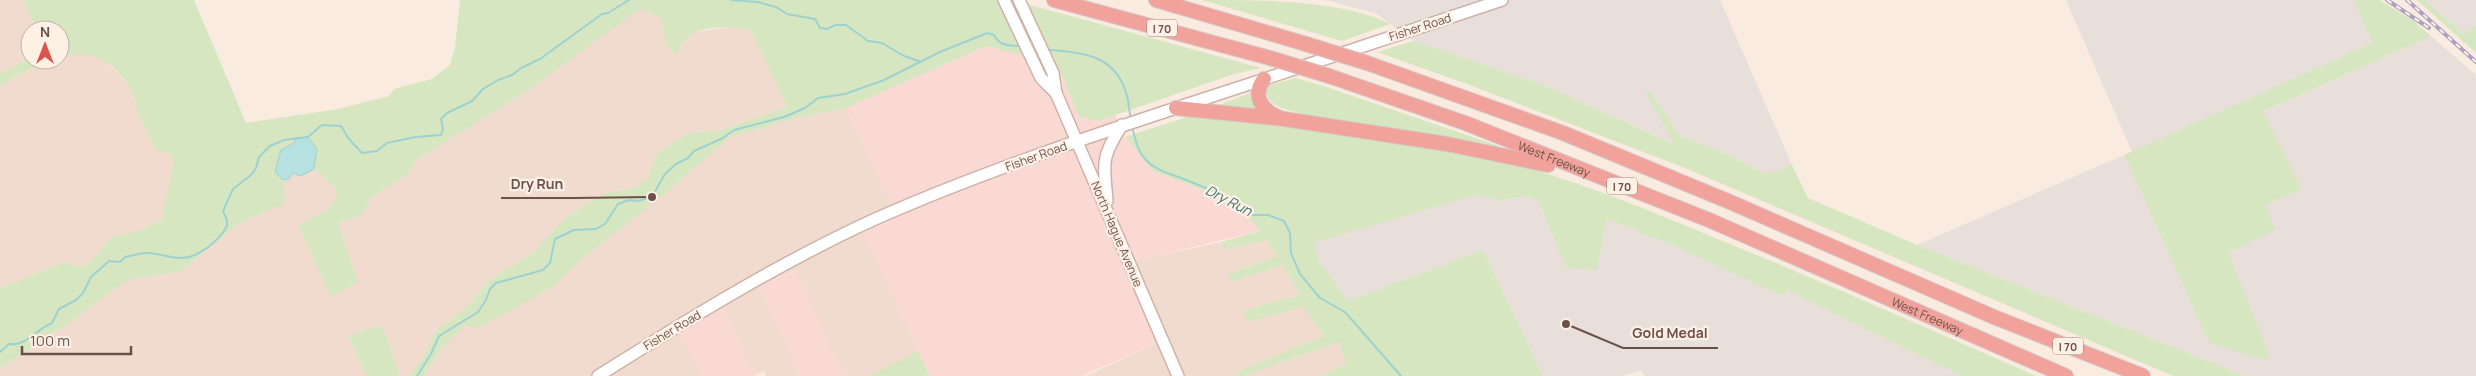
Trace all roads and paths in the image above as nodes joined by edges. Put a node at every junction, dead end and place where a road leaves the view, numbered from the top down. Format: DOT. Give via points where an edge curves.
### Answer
graph roads {
  1 [pos="1004,0"];
  2 [pos="1019,0"];
  3 [pos="1054,0"];
  4 [pos="1156,0"];
  5 [pos="1502,0"];
  6 [pos="1264,79"];
  7 [pos="1056,93"];
  8 [pos="1176,108"];
  9 [pos="1284,119"];
  10 [pos="1122,125"];
  11 [pos="1078,141"];
  12 [pos="1660,201"];
  13 [pos="1108,212"];
  14 [pos="1994,316"];
  15 [pos="598,376"];
  16 [pos="1178,376"];
  17 [pos="2066,376"];
  18 [pos="2123,376"];
  19 [pos="2142,376"];
  1 -- 7 [label="main road, North Hague Avenue" via="1041,78"];
  2 -- 7 [label="main road, North Hague Avenue" via="1053,73"];
  3 -- 12 [label="highway, West Freeway / I 70, bridge" via="1328,76 1465,123"];
  4 -- 14 [label="highway, West Freeway / I 70, bridge" via="1367,63 1563,133"];
  5 -- 6 [label="main road, Fisher Road"];
  6 -- 8 [label="main road, Fisher Road"];
  6 -- 9 [label="highway" via="1258,93 1260,103 1267,111"];
  7 -- 11 [label="main road, North Hague Avenue"];
  8 -- 9 [label="highway"];
  8 -- 10 [label="main road, Fisher Road"];
  9 -- 12 [label="highway" via="1494,152 1592,178"];
  10 -- 11 [label="main road, Fisher Road"];
  10 -- 13 [label="main road" via="1104,158"];
  11 -- 13 [label="main road, North Hague Avenue"];
  11 -- 15 [label="main road, Fisher Road" via="938,193 790,261"];
  12 -- 17 [label="highway, West Freeway / I 70"];
  13 -- 16 [label="main road, North Hague Avenue"];
  14 -- 18 [label="highway"];
  14 -- 19 [label="highway, West Freeway / I 70"];
}
